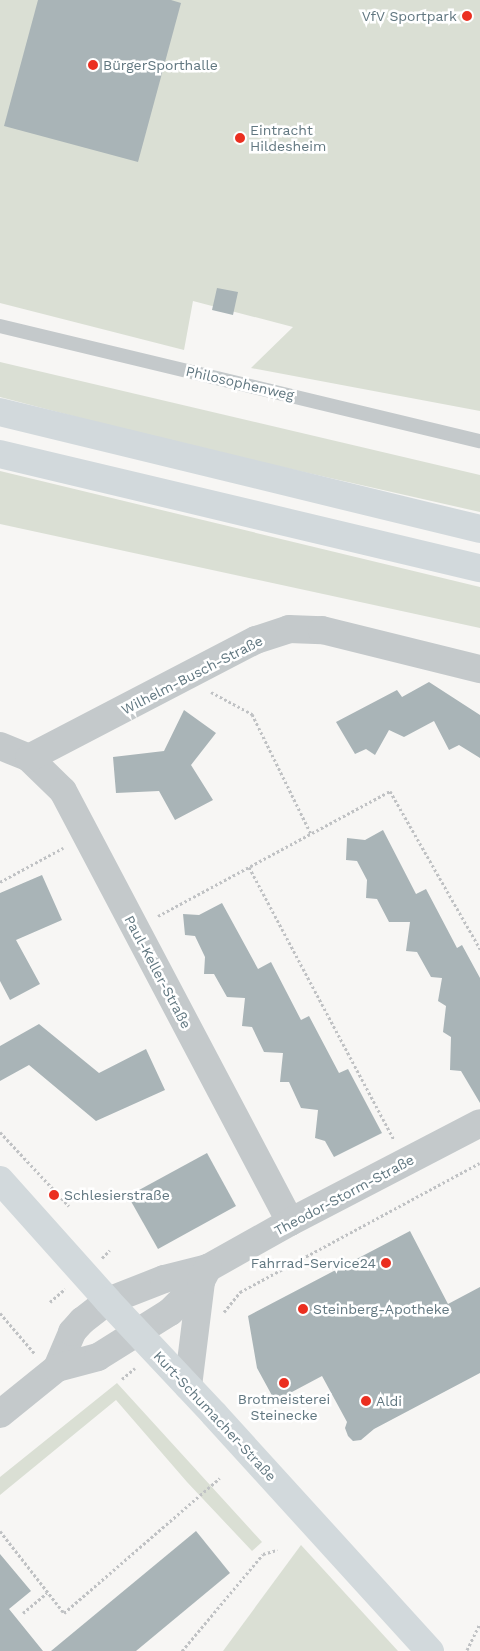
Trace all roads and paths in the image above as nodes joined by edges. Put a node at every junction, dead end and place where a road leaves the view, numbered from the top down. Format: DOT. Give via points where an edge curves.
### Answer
graph roads {
  1 [pos="0,326"];
  2 [pos="0,412"];
  3 [pos="480,441"];
  4 [pos="0,454"];
  5 [pos="480,529"];
  6 [pos="480,568"];
  7 [pos="480,669"];
  8 [pos="184,678"];
  9 [pos="0,746"];
  10 [pos="29,758"];
  11 [pos="311,834"];
  12 [pos="86,835"];
  13 [pos="249,867"];
  14 [pos="0,882"];
  15 [pos="135,928"];
  16 [pos="480,949"];
  17 [pos="480,1123"];
  18 [pos="0,1132"];
  19 [pos="406,1162"];
  20 [pos="480,1163"];
  21 [pos="0,1180"];
  22 [pos="69,1206"];
  23 [pos="290,1222"];
  24 [pos="205,1274"];
  25 [pos="108,1301"];
  26 [pos="0,1313"];
  27 [pos="221,1320"];
  28 [pos="138,1332"];
  29 [pos="54,1371"];
  30 [pos="188,1386"];
  31 [pos="0,1414"];
  32 [pos="220,1478"];
  33 [pos="0,1531"];
  34 [pos="278,1550"];
  35 [pos="47,1593"];
  36 [pos="23,1612"];
  37 [pos="480,1623"];
  38 [pos="467,1650"];
  39 [pos="182,1651"];
  40 [pos="430,1651"];
  1 -- 3 [label="lane, Philosophenweg"];
  2 -- 5 [label="main road"];
  4 -- 6 [label="main road"];
  7 -- 8 [label="street, Wilhelm-Busch-Straße" via="322,630 289,629 256,640"];
  8 -- 10 [label="street, Wilhelm-Busch-Straße"];
  8 -- 11 [label="path" via="252,714"];
  9 -- 10 [label="street, Paul-Keller-Straße"];
  10 -- 12 [label="street, Paul-Keller-Straße" via="63,792"];
  11 -- 13 [label="path"];
  11 -- 16 [label="path" via="390,791"];
  12 -- 14 [label="path"];
  12 -- 15 [label="street, Paul-Keller-Straße"];
  13 -- 15 [label="path"];
  13 -- 19 [label="path"];
  15 -- 23 [label="street, Paul-Keller-Straße"];
  17 -- 19 [label="street, Theodor-Storm-Straße"];
  18 -- 22 [label="path"];
  19 -- 23 [label="street, Theodor-Storm-Straße"];
  20 -- 27 [label="path" via="240,1292"];
  21 -- 25 [label="main road, Kurt-Schumacher-Straße"];
  23 -- 24 [label="street, Theodor-Storm-Straße"];
  24 -- 25 [label="street, Theodor-Storm-Straße" via="164,1279"];
  24 -- 28 [label="street, Theodor-Storm-Straße" via="170,1312"];
  24 -- 30 [label="street"];
  25 -- 28 [label="main road, Kurt-Schumacher-Straße"];
  25 -- 29 [label="street" via="72,1332"];
  26 -- 29 [label="path"];
  28 -- 29 [label="street" via="98,1358"];
  28 -- 30 [label="main road, Kurt-Schumacher-Straße"];
  29 -- 31 [label="street"];
  30 -- 40 [label="main road, Kurt-Schumacher-Straße"];
  32 -- 35 [label="path" via="64,1613"];
  33 -- 35 [label="path"];
  34 -- 39 [label="path" via="263,1554"];
  35 -- 36 [label="path"];
  37 -- 38 [label="path"];
}
